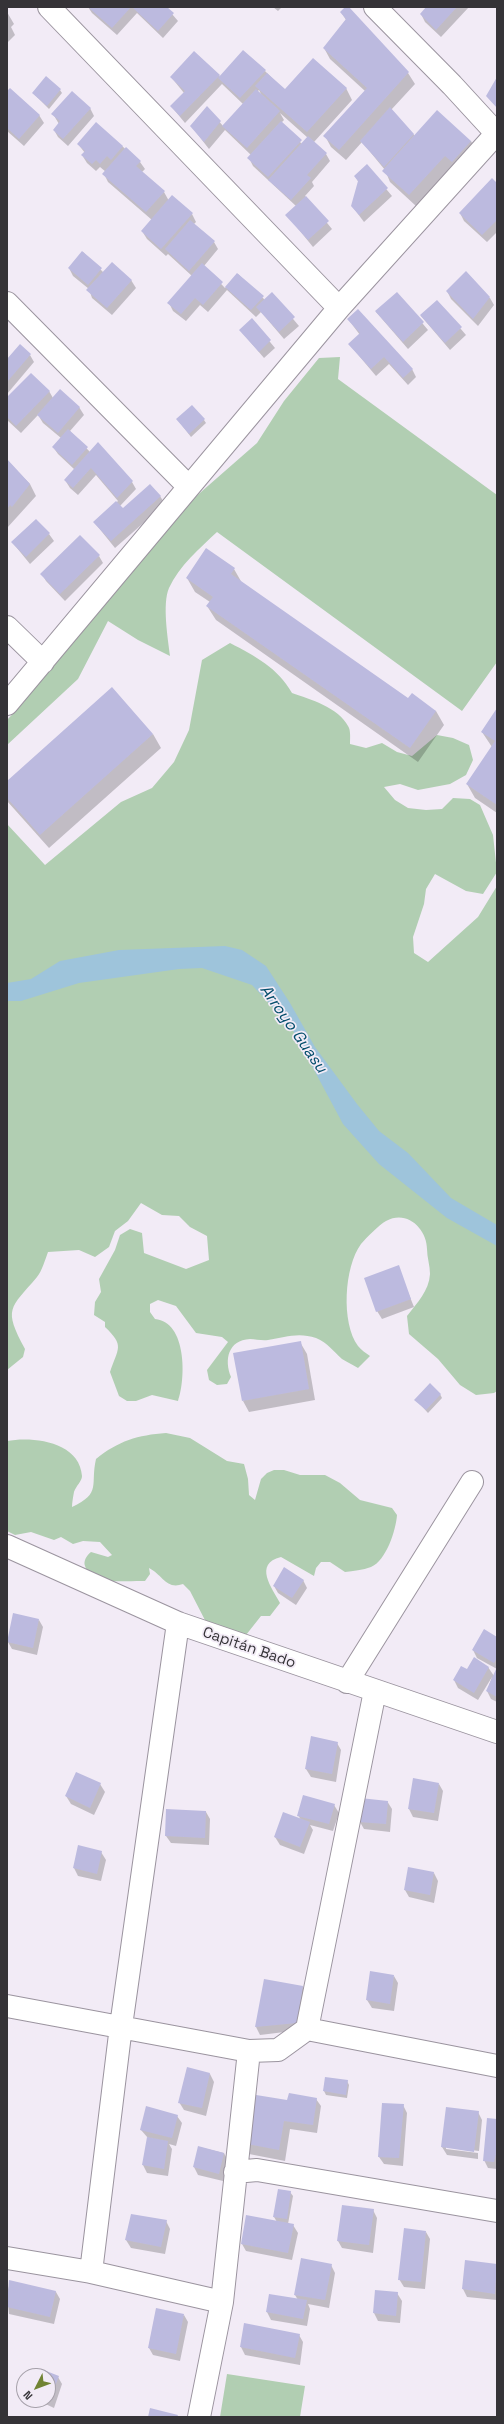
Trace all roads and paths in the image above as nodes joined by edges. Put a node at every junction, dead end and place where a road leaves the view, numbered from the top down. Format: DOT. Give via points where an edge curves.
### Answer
graph roads {
  1 [pos="49,7"];
  2 [pos="375,7"];
  3 [pos="497,134"];
  4 [pos="7,303"];
  5 [pos="339,308"];
  6 [pos="189,487"];
  7 [pos="7,627"];
  8 [pos="43,662"];
  9 [pos="7,704"];
  10 [pos="472,1482"];
  11 [pos="7,1546"];
  12 [pos="178,1623"];
  13 [pos="347,1682"];
  14 [pos="375,1691"];
  15 [pos="497,1732"];
  16 [pos="7,2006"];
  17 [pos="121,2026"];
  18 [pos="307,2029"];
  19 [pos="249,2051"];
  20 [pos="497,2066"];
  21 [pos="235,2172"];
  22 [pos="497,2211"];
  23 [pos="7,2258"];
  24 [pos="91,2272"];
  25 [pos="222,2302"];
  26 [pos="199,2417"];
  1 -- 5 [label="street"];
  2 -- 3 [label="street"];
  3 -- 5 [label="street"];
  4 -- 6 [label="street"];
  5 -- 6 [label="street"];
  6 -- 8 [label="street"];
  7 -- 8 [label="street"];
  8 -- 9 [label="street"];
  10 -- 13 [label="street"];
  11 -- 12 [label="street, Capitán Bado"];
  12 -- 13 [label="street, Capitán Bado"];
  12 -- 17 [label="street"];
  13 -- 14 [label="street, Capitán Bado"];
  14 -- 15 [label="street, Capitán Bado"];
  14 -- 18 [label="street"];
  16 -- 17 [label="street"];
  17 -- 19 [label="street"];
  17 -- 24 [label="street"];
  18 -- 19 [label="street" via="278,2050"];
  18 -- 20 [label="street"];
  19 -- 21 [label="street"];
  21 -- 22 [label="street" via="257,2170"];
  21 -- 25 [label="street"];
  23 -- 24 [label="street"];
  24 -- 25 [label="street"];
  25 -- 26 [label="street"];
}
